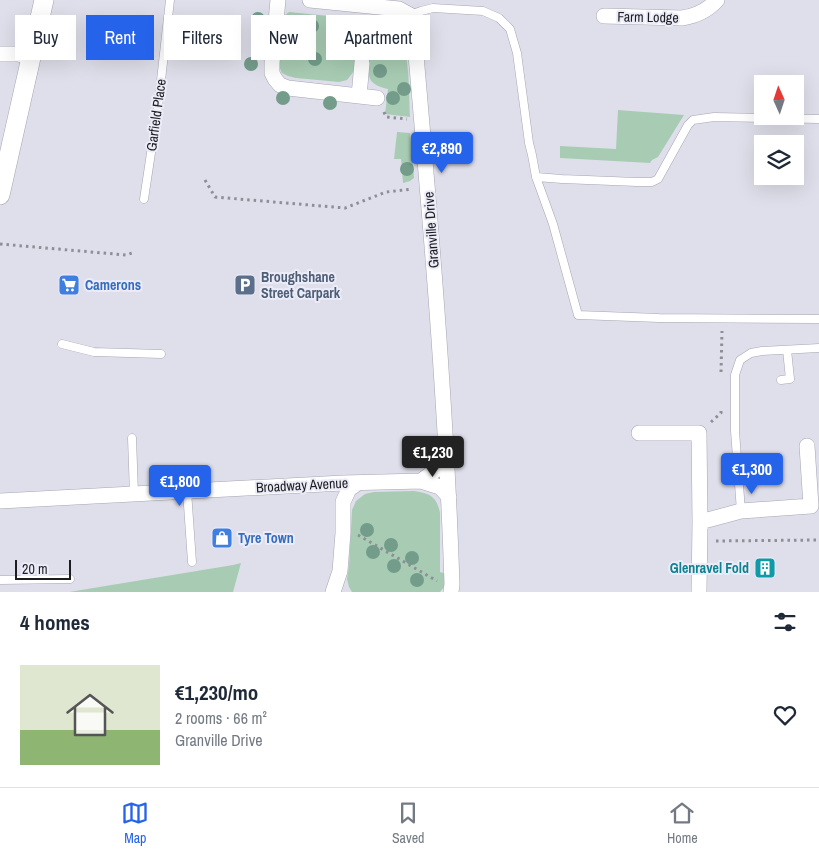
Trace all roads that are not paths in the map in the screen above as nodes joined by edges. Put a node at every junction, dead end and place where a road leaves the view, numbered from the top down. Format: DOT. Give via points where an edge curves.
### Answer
graph roads {
  1 [pos="44,0"];
  2 [pos="170,0"];
  3 [pos="278,0"];
  4 [pos="310,0"];
  5 [pos="717,0"];
  6 [pos="41,15"];
  7 [pos="410,15"];
  8 [pos="604,16"];
  9 [pos="0,54"];
  10 [pos="15,54"];
  11 [pos="30,60"];
  12 [pos="417,60"];
  13 [pos="362,63"];
  14 [pos="358,96"];
  15 [pos="377,98"];
  16 [pos="819,119"];
  17 [pos="536,177"];
  18 [pos="0,195"];
  19 [pos="144,199"];
  20 [pos="819,319"];
  21 [pos="62,344"];
  22 [pos="819,348"];
  23 [pos="787,350"];
  24 [pos="161,354"];
  25 [pos="781,380"];
  26 [pos="639,433"];
  27 [pos="132,438"];
  28 [pos="807,446"];
  29 [pos="447,457"];
  30 [pos="358,482"];
  31 [pos="421,482"];
  32 [pos="187,491"];
  33 [pos="134,494"];
  34 [pos="449,497"];
  35 [pos="0,501"];
  36 [pos="741,511"];
  37 [pos="700,522"];
  38 [pos="192,562"];
  39 [pos="70,579"];
  40 [pos="0,580"];
  41 [pos="452,588"];
  42 [pos="337,589"];
  43 [pos="700,592"];
  1 -- 6 [label="street"];
  2 -- 19 [label="lane, Garfield Place"];
  3 -- 14 [label="street" via="272,67 277,82 288,88"];
  4 -- 7 [label="street" via="399,9"];
  5 -- 8 [label="street, Farm Lodge" via="691,17"];
  7 -- 17 [label="lane" via="433,8 483,11 499,18 510,29"];
  9 -- 10 [label="street"];
  11 -- 18 [label="street"];
  12 -- 29 [label="street, Granville Drive"];
  13 -- 14 [label="street"];
  14 -- 15 [label="street"];
  16 -- 17 [label="lane" via="714,117 693,120 658,179 652,182"];
  17 -- 20 [label="lane" via="553,224 578,315"];
  21 -- 24 [label="lane" via="94,352"];
  22 -- 23 [label="lane"];
  23 -- 25 [label="lane" via="790,379"];
  23 -- 36 [label="lane" via="751,353 740,360 735,375"];
  26 -- 37 [label="street" via="699,433"];
  27 -- 33 [label="lane"];
  28 -- 36 [label="street" via="811,506"];
  29 -- 31 [label="street"];
  29 -- 34 [label="street, Granville Drive"];
  30 -- 31 [label="street, Broadway Avenue"];
  30 -- 32 [label="street, Broadway Avenue"];
  30 -- 42 [label="street" via="349,489 343,502"];
  31 -- 34 [label="street, Broadway Avenue" via="440,487"];
  32 -- 33 [label="street, Broadway Avenue"];
  32 -- 38 [label="lane"];
  33 -- 35 [label="street, Broadway Avenue"];
  34 -- 41 [label="street, Granville Drive"];
  36 -- 37 [label="street"];
  37 -- 43 [label="street"];
  39 -- 40 [label="lane"];
}
